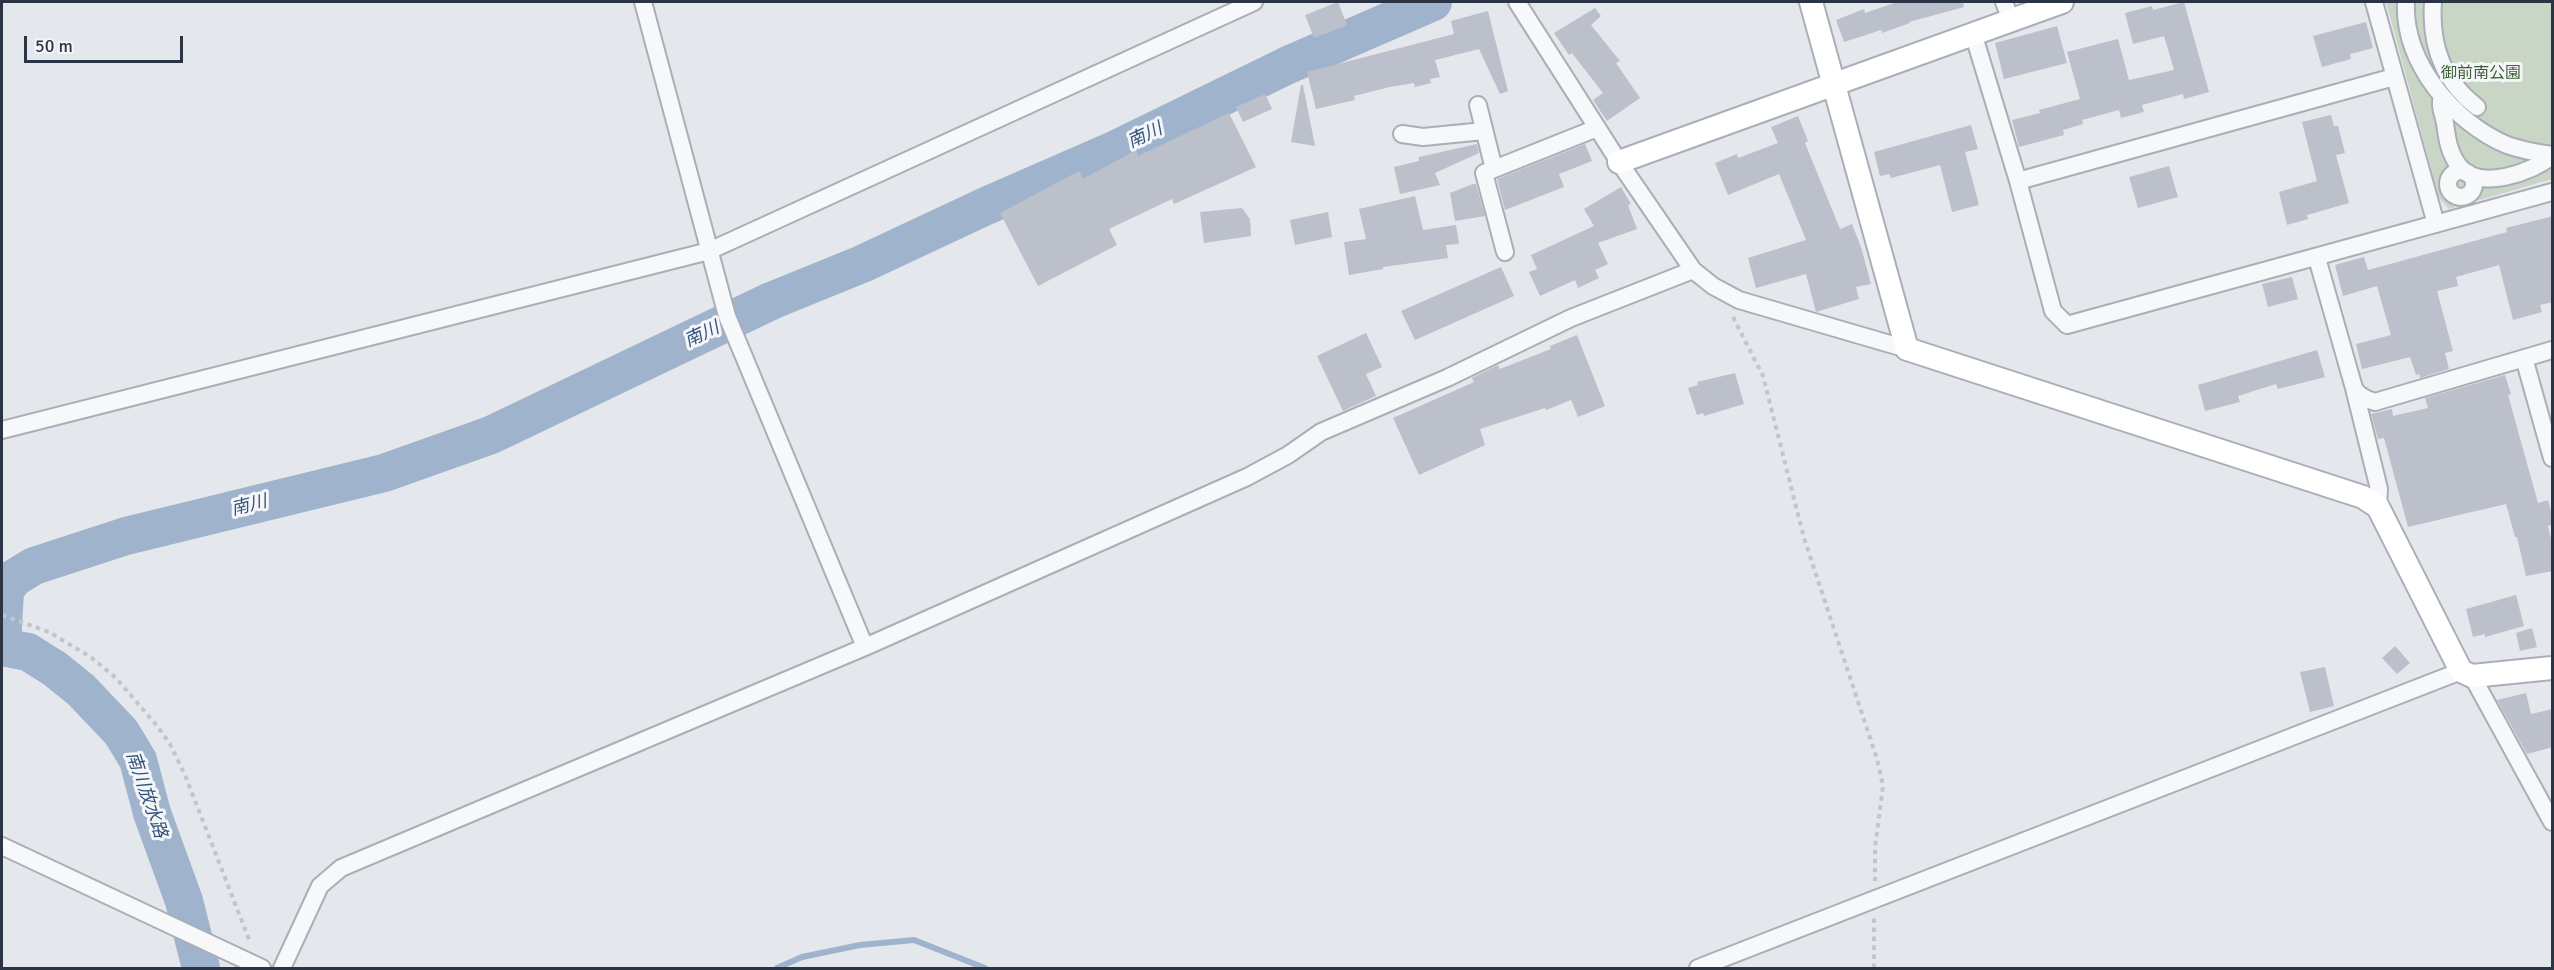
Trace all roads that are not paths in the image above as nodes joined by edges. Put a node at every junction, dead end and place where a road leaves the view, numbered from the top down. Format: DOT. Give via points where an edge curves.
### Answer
graph roads {
  1 [pos="643,2"];
  2 [pos="1254,2"];
  3 [pos="1517,2"];
  4 [pos="1811,2"];
  5 [pos="2062,2"];
  6 [pos="2374,2"];
  7 [pos="2406,2"];
  8 [pos="2433,2"];
  9 [pos="2007,11"];
  10 [pos="1973,33"];
  11 [pos="2394,77"];
  12 [pos="1834,85"];
  13 [pos="2442,96"];
  14 [pos="1478,105"];
  15 [pos="2476,110"];
  16 [pos="1598,128"];
  17 [pos="1484,130"];
  18 [pos="1402,134"];
  19 [pos="2553,156"];
  20 [pos="1619,162"];
  21 [pos="1494,169"];
  22 [pos="2460,174"];
  23 [pos="2433,178"];
  24 [pos="2018,181"];
  25 [pos="2553,192"];
  26 [pos="2466,201"];
  27 [pos="2436,224"];
  28 [pos="710,250"];
  29 [pos="1505,252"];
  30 [pos="2317,258"];
  31 [pos="1693,270"];
  32 [pos="1907,349"];
  33 [pos="2553,350"];
  34 [pos="2524,358"];
  35 [pos="2354,388"];
  36 [pos="2,430"];
  37 [pos="2553,458"];
  38 [pos="2378,507"];
  39 [pos="865,647"];
  40 [pos="2553,668"];
  41 [pos="2466,673"];
  42 [pos="2553,822"];
  43 [pos="2,846"];
  44 [pos="260,968"];
  45 [pos="282,969"];
  46 [pos="1698,969"];
  1 -- 28 [label="street"];
  2 -- 28 [label="street"];
  3 -- 16 [label="street"];
  4 -- 12 [label="street"];
  5 -- 9 [label="street"];
  6 -- 11 [label="street"];
  7 -- 13 [label="street" via="2406,26 2425,71"];
  8 -- 15 [label="street" via="2433,33 2439,61"];
  9 -- 10 [label="street"];
  10 -- 12 [label="street"];
  10 -- 24 [label="street"];
  11 -- 24 [label="street"];
  11 -- 27 [label="street"];
  12 -- 20 [label="street"];
  12 -- 32 [label="street"];
  13 -- 15 [label="street"];
  13 -- 22 [label="street" via="2440,105 2449,149"];
  14 -- 17 [label="street"];
  15 -- 19 [label="street" via="2508,145"];
  16 -- 20 [label="street"];
  16 -- 21 [label="street"];
  17 -- 18 [label="street" via="1423,137"];
  17 -- 21 [label="street"];
  19 -- 22 [label="street" via="2503,178"];
  20 -- 31 [label="street"];
  21 -- 29 [label="street" via="1484,173"];
  22 -- 23 [label="street"];
  22 -- 26 [label="street" via="2474,184"];
  24 -- 30 [label="street" via="2053,311 2067,325"];
  25 -- 27 [label="street"];
  27 -- 30 [label="street"];
  28 -- 36 [label="street"];
  28 -- 39 [label="street" via="733,332"];
  30 -- 35 [label="street"];
  31 -- 32 [label="street" via="1729,295"];
  31 -- 39 [label="street" via="1571,318 1447,378 1321,432 1247,477"];
  32 -- 38 [label="street" via="2362,497"];
  33 -- 34 [label="street"];
  34 -- 35 [label="street" via="2375,402"];
  34 -- 37 [label="street"];
  35 -- 38 [label="street" via="2379,489"];
  38 -- 41 [label="street"];
  39 -- 45 [label="street" via="341,868 320,886"];
  40 -- 41 [label="street"];
  41 -- 42 [label="street"];
  41 -- 46 [label="street"];
  43 -- 44 [label="street"];
}
